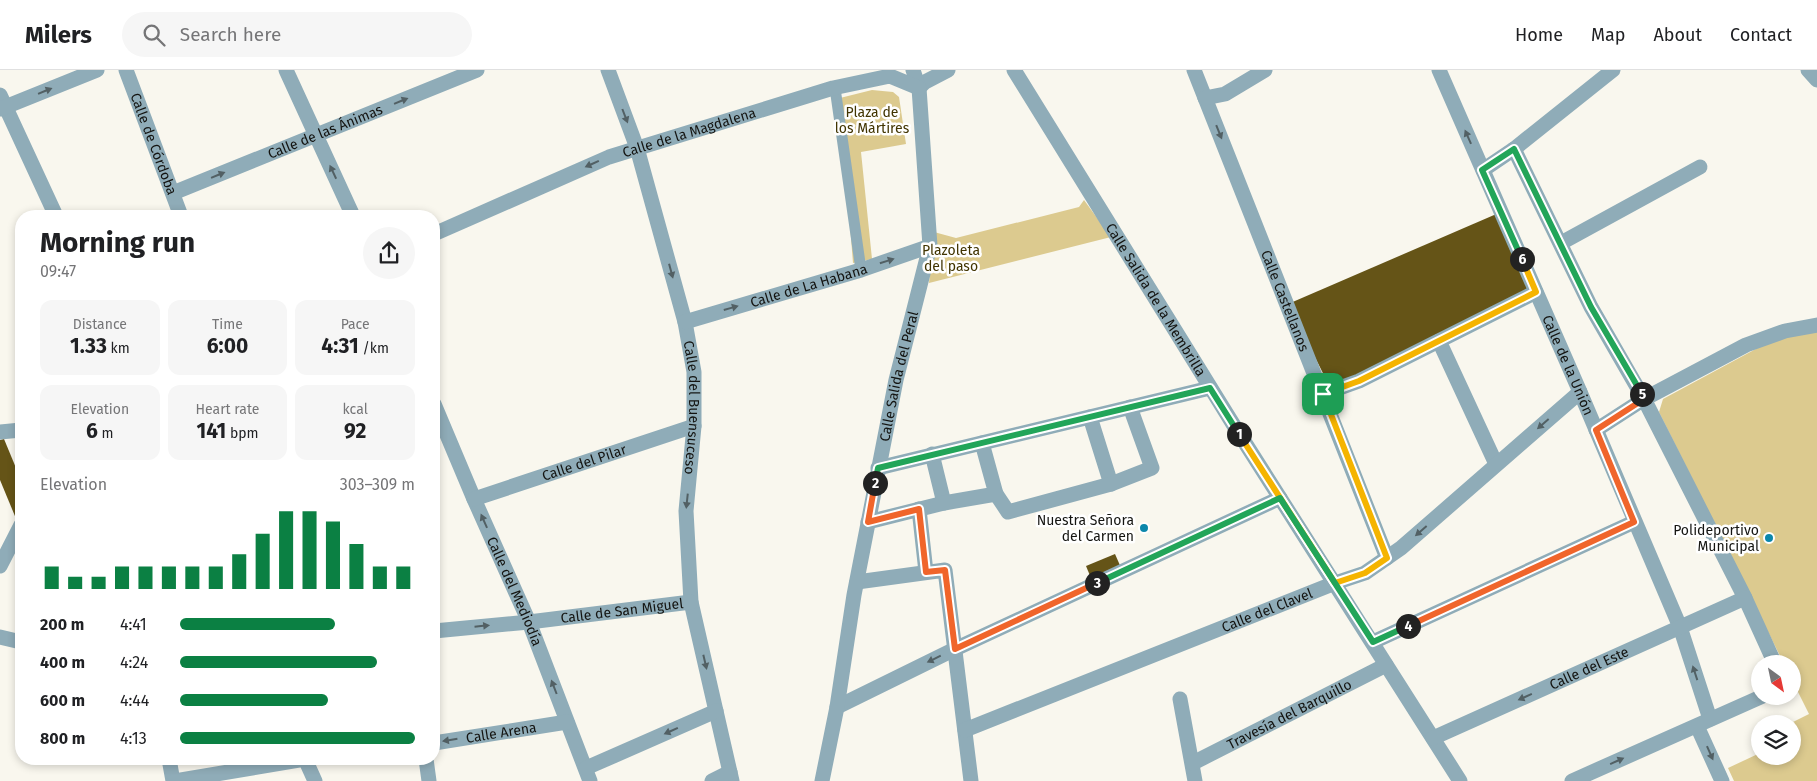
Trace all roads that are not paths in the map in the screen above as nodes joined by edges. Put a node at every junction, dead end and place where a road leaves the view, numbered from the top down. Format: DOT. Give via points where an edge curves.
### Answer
graph roads {
  1 [pos="97,70"];
  2 [pos="126,70"];
  3 [pos="286,70"];
  4 [pos="477,70"];
  5 [pos="608,70"];
  6 [pos="913,70"];
  7 [pos="948,70"];
  8 [pos="1014,70"];
  9 [pos="1194,70"];
  10 [pos="1265,70"];
  11 [pos="1439,70"];
  12 [pos="1613,70"];
  13 [pos="1808,70"];
  14 [pos="1817,80"];
  15 [pos="836,88"];
  16 [pos="919,88"];
  17 [pos="1205,98"];
  18 [pos="2,104"];
  19 [pos="316,135"];
  20 [pos="638,148"];
  21 [pos="1514,149"];
  22 [pos="1700,167"];
  23 [pos="1482,170"];
  24 [pos="173,193"];
  25 [pos="53,210"];
  26 [pos="179,210"];
  27 [pos="350,210"];
  28 [pos="440,231"];
  29 [pos="1561,243"];
  30 [pos="930,246"];
  31 [pos="860,270"];
  32 [pos="1536,292"];
  33 [pos="685,322"];
  34 [pos="1817,325"];
  35 [pos="1439,341"];
  36 [pos="1210,388"];
  37 [pos="1580,392"];
  38 [pos="1323,394"];
  39 [pos="1644,399"];
  40 [pos="1130,407"];
  41 [pos="1090,417"];
  42 [pos="440,418"];
  43 [pos="694,426"];
  44 [pos="1596,430"];
  45 [pos="15,431"];
  46 [pos="0,432"];
  47 [pos="982,443"];
  48 [pos="932,454"];
  49 [pos="1496,464"];
  50 [pos="878,468"];
  51 [pos="1111,484"];
  52 [pos="996,494"];
  53 [pos="1280,498"];
  54 [pos="474,499"];
  55 [pos="944,503"];
  56 [pos="919,509"];
  57 [pos="868,522"];
  58 [pos="1634,522"];
  59 [pos="15,537"];
  60 [pos="1387,558"];
  61 [pos="0,566"];
  62 [pos="926,572"];
  63 [pos="857,582"];
  64 [pos="1335,583"];
  65 [pos="1745,598"];
  66 [pos="691,602"];
  67 [pos="529,622"];
  68 [pos="1680,627"];
  69 [pos="440,630"];
  70 [pos="0,637"];
  71 [pos="15,641"];
  72 [pos="1373,642"];
  73 [pos="955,649"];
  74 [pos="1771,655"];
  75 [pos="1386,665"];
  76 [pos="1180,699"];
  77 [pos="1751,701"];
  78 [pos="837,707"];
  79 [pos="716,712"];
  80 [pos="567,722"];
  81 [pos="1703,723"];
  82 [pos="965,730"];
  83 [pos="1433,738"];
  84 [pos="440,742"];
  85 [pos="1193,764"];
  86 [pos="171,765"];
  87 [pos="277,765"];
  88 [pos="308,765"];
  89 [pos="427,765"];
  90 [pos="588,775"];
  91 [pos="731,777"];
  92 [pos="215,778"];
  93 [pos="175,781"];
  94 [pos="315,781"];
  95 [pos="430,781"];
  96 [pos="712,781"];
  97 [pos="822,781"];
  98 [pos="971,781"];
  99 [pos="1195,781"];
  100 [pos="1460,781"];
  101 [pos="1572,781"];
  102 [pos="1722,781"];
  18 -- 1 [label="street, one-way"];
  2 -- 24 [label="street, Calle de Córdoba"];
  3 -- 19 [label="street"];
  19 -- 4 [label="street, Calle de las Ánimas, one-way"];
  5 -- 20 [label="street, Calle del Buensuceso, one-way"];
  6 -- 16 [label="street, Calle Salida del Peral"];
  7 -- 16 [label="street"];
  8 -- 36 [label="street, Calle Salida de la Membrilla"];
  9 -- 17 [label="street, Calle Castellanos"];
  10 -- 17 [label="street" via="1225,94"];
  23 -- 11 [label="street, Calle de la Unión, one-way"];
  12 -- 21 [label="street"];
  13 -- 14 [label="street"];
  15 -- 16 [label="street, Calle de la Magdalena" via="890,76"];
  15 -- 20 [label="street, Calle de la Magdalena"];
  15 -- 31 [label="street"];
  16 -- 30 [label="street, Calle Salida del Peral"];
  17 -- 38 [label="street, Calle Castellanos, one-way"];
  18 -- 25 [label="street"];
  24 -- 19 [label="street, Calle de las Ánimas, one-way"];
  27 -- 19 [label="street, one-way"];
  20 -- 28 [label="street, Calle de la Magdalena, one-way" via="609,157"];
  20 -- 33 [label="street, Calle del Buensuceso, one-way"];
  21 -- 23 [label="street"];
  21 -- 29 [label="street"];
  22 -- 29 [label="street"];
  23 -- 32 [label="street, Calle de la Unión"];
  24 -- 26 [label="street, Calle de Córdoba"];
  29 -- 39 [label="street" via="1591,307"];
  31 -- 30 [label="street, Calle de La Habana, one-way"];
  30 -- 50 [label="street, Calle Salida del Peral" via="896,380"];
  33 -- 31 [label="street, Calle de La Habana, one-way"];
  32 -- 35 [label="street"];
  32 -- 37 [label="street, Calle de la Unión"];
  33 -- 43 [label="street, Calle del Buensuceso" via="694,372"];
  34 -- 39 [label="street" via="1786,331 1746,345"];
  35 -- 38 [label="street" via="1359,381"];
  35 -- 49 [label="street"];
  36 -- 40 [label="street"];
  36 -- 53 [label="street, Calle Salida de la Membrilla"];
  37 -- 44 [label="street, Calle de la Unión"];
  37 -- 49 [label="street, Calle del Clavel, one-way"];
  38 -- 60 [label="street, Calle Castellanos"];
  39 -- 44 [label="street"];
  39 -- 65 [label="street"];
  40 -- 41 [label="street"];
  40 -- 51 [label="street" via="1152,468"];
  41 -- 47 [label="street"];
  41 -- 51 [label="street"];
  42 -- 54 [label="street, Calle del Mediodía"];
  43 -- 54 [label="street, Calle del Pilar"];
  43 -- 66 [label="street, Calle del Buensuceso, one-way" via="686,512"];
  44 -- 58 [label="street, Calle de la Unión"];
  45 -- 46 [label="street"];
  47 -- 48 [label="street"];
  47 -- 52 [label="street"];
  48 -- 50 [label="street"];
  48 -- 55 [label="street"];
  49 -- 60 [label="street, Calle del Clavel, one-way"];
  50 -- 57 [label="street, Calle Salida del Peral"];
  51 -- 52 [label="street" via="1008,512"];
  52 -- 55 [label="street"];
  53 -- 64 [label="street, Calle Salida de la Membrilla"];
  53 -- 73 [label="street"];
  67 -- 54 [label="street, Calle del Mediodía, one-way"];
  55 -- 56 [label="street"];
  56 -- 57 [label="street"];
  56 -- 62 [label="street"];
  57 -- 63 [label="street, Calle Salida del Peral"];
  58 -- 68 [label="street, Calle de la Unión"];
  58 -- 72 [label="street"];
  59 -- 61 [label="street"];
  60 -- 64 [label="street, Calle del Clavel" via="1365,573"];
  62 -- 63 [label="street"];
  62 -- 73 [label="street" via="945,570"];
  63 -- 78 [label="street, Calle Salida del Peral"];
  64 -- 72 [label="street, Calle Salida de la Membrilla"];
  64 -- 82 [label="street, Calle del Clavel"];
  65 -- 68 [label="street, Calle del Este"];
  65 -- 74 [label="street"];
  66 -- 67 [label="street, Calle de San Miguel"];
  66 -- 79 [label="street, Calle del Buensuceso, one-way"];
  69 -- 67 [label="street, Calle de San Miguel, one-way"];
  80 -- 67 [label="street, Calle del Mediodía, one-way"];
  81 -- 68 [label="street, Calle de la Unión, one-way"];
  68 -- 83 [label="street, Calle del Este, one-way"];
  70 -- 71 [label="street"];
  72 -- 75 [label="street, Calle Salida de la Membrilla"];
  73 -- 78 [label="street, one-way"];
  73 -- 82 [label="street"];
  75 -- 83 [label="street, Calle Salida de la Membrilla"];
  75 -- 85 [label="street, Travesía del Barquillo"];
  76 -- 85 [label="street"];
  77 -- 81 [label="street"];
  78 -- 97 [label="street, Calle Salida del Peral"];
  79 -- 90 [label="street, one-way"];
  79 -- 91 [label="street, Calle del Buensuceso"];
  80 -- 84 [label="street, Calle Arena, one-way"];
  80 -- 90 [label="street, Calle del Mediodía"];
  101 -- 81 [label="street, one-way"];
  81 -- 102 [label="street, Calle de la Unión, one-way"];
  82 -- 98 [label="street"];
  83 -- 100 [label="street, Calle Salida de la Membrilla"];
  85 -- 99 [label="street"];
  86 -- 93 [label="street"];
  87 -- 92 [label="street"];
  88 -- 94 [label="street"];
  89 -- 95 [label="street"];
  91 -- 96 [label="street"];
  92 -- 93 [label="street"];
}
